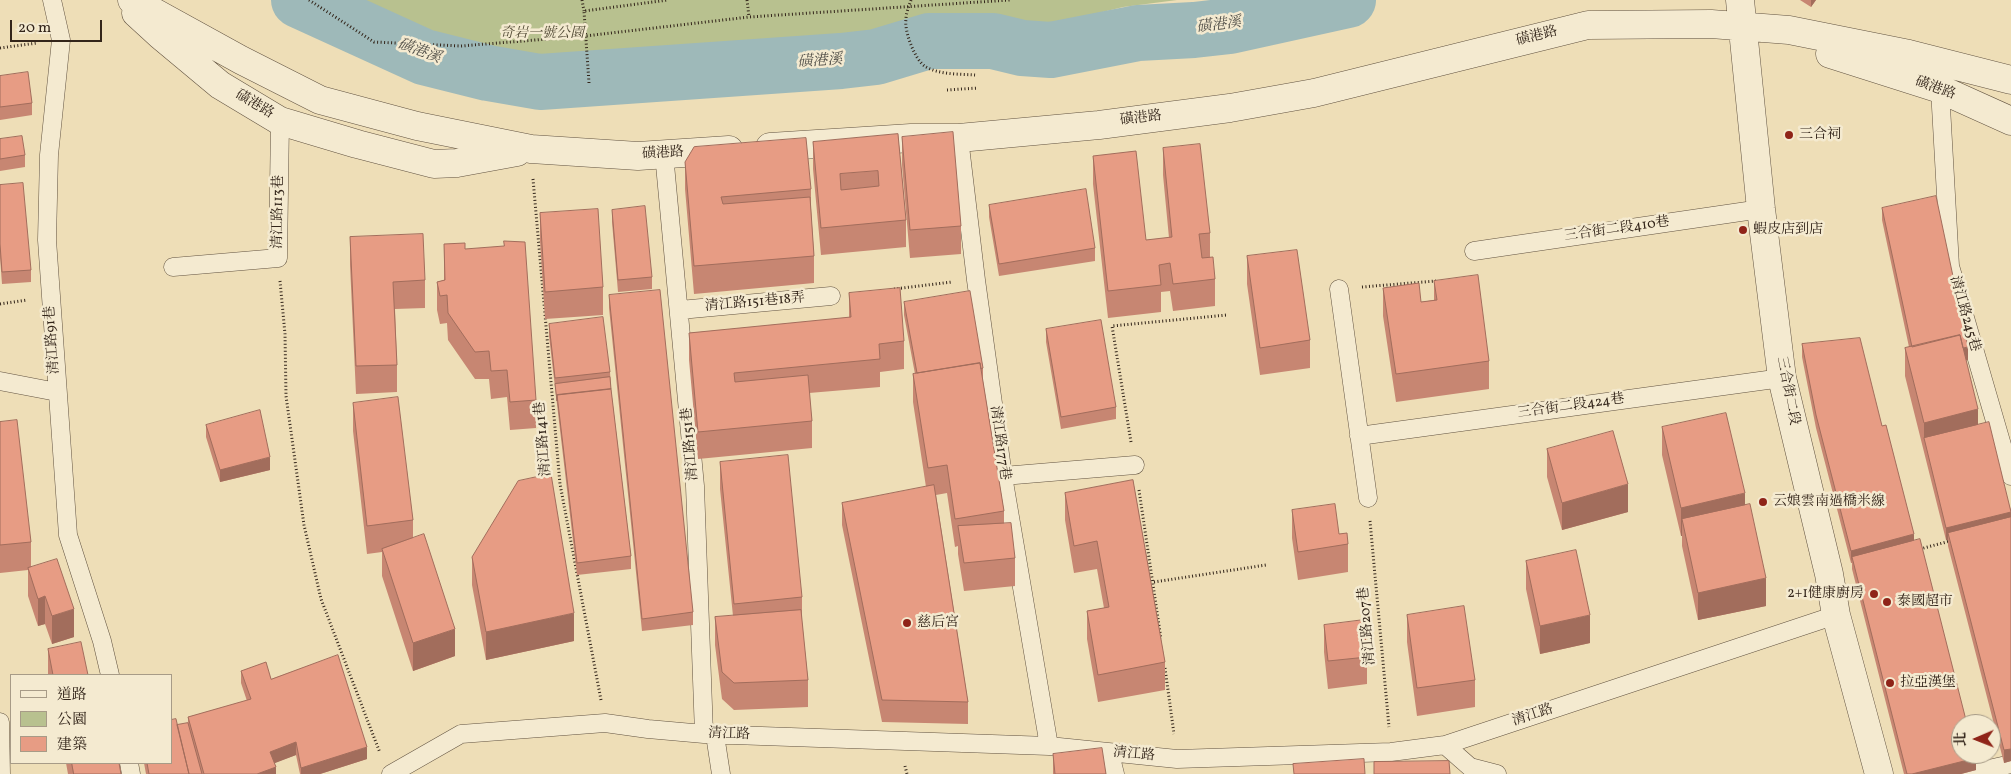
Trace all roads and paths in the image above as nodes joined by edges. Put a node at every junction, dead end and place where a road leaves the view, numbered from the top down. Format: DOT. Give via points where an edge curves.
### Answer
graph roads {
  1 [pos="52,0"];
  2 [pos="122,0"];
  3 [pos="132,0"];
  4 [pos="582,0"];
  5 [pos="668,0"];
  6 [pos="746,0"];
  7 [pos="911,0"];
  8 [pos="1010,0"];
  9 [pos="311,1"];
  10 [pos="584,11"];
  11 [pos="1742,13"];
  12 [pos="749,17"];
  13 [pos="585,36"];
  14 [pos="61,40"];
  15 [pos="0,48"];
  16 [pos="976,75"];
  17 [pos="2011,80"];
  18 [pos="589,83"];
  19 [pos="978,88"];
  20 [pos="1940,89"];
  21 [pos="947,90"];
  22 [pos="280,120"];
  23 [pos="2011,121"];
  24 [pos="959,138"];
  25 [pos="531,149"];
  26 [pos="664,154"];
  27 [pos="1761,209"];
  28 [pos="1474,251"];
  29 [pos="278,258"];
  30 [pos="173,267"];
  31 [pos="976,280"];
  32 [pos="1438,281"];
  33 [pos="1339,289"];
  34 [pos="889,290"];
  35 [pos="831,296"];
  36 [pos="680,310"];
  37 [pos="1227,316"];
  38 [pos="1782,378"];
  39 [pos="0,380"];
  40 [pos="57,392"];
  41 [pos="1359,436"];
  42 [pos="1135,465"];
  43 [pos="1003,476"];
  44 [pos="2011,476"];
  45 [pos="1368,498"];
  46 [pos="1959,539"];
  47 [pos="1914,551"];
  48 [pos="1266,565"];
  49 [pos="1154,582"];
  50 [pos="1836,615"];
  51 [pos="1162,641"];
  52 [pos="1164,660"];
  53 [pos="110,674"];
  54 [pos="0,722"];
  55 [pos="605,723"];
  56 [pos="709,735"];
  57 [pos="1445,745"];
  58 [pos="1049,746"];
  59 [pos="1391,752"];
  60 [pos="1110,754"];
  61 [pos="381,756"];
  62 [pos="1177,759"];
  63 [pos="2011,764"];
  64 [pos="1,774"];
  65 [pos="391,774"];
  66 [pos="721,774"];
  67 [pos="1115,774"];
  68 [pos="1497,774"];
  69 [pos="1880,774"];
  70 [pos="1968,774"];
  1 -- 14 [label="lane, 清江路91巷"];
  2 -- 22 [label="street, 磺港路" via="220,84"];
  3 -- 25 [label="street, 磺港路" via="320,100 418,126"];
  4 -- 10 [label="path"];
  5 -- 10 [label="path"];
  6 -- 12 [label="path"];
  7 -- 16 [label="path, bridge" via="906,20 908,36 915,54 925,67 945,73"];
  8 -- 12 [label="path"];
  9 -- 13 [label="path" via="374,42 461,46"];
  10 -- 13 [label="path"];
  11 -- 17 [label="street, 磺港路" via="1788,30 1891,50"];
  11 -- 20 [label="street, 磺港路"];
  11 -- 24 [label="street, 磺港路" via="1711,24 1588,25 1296,96 1230,108"];
  11 -- 27 [label="street, 三合街二段"];
  12 -- 13 [label="path"];
  13 -- 18 [label="path"];
  14 -- 15 [label="path"];
  14 -- 40 [label="lane, 清江路91巷" via="49,155 46,240"];
  19 -- 21 [label="path"];
  20 -- 23 [label="street, 磺港路"];
  20 -- 44 [label="lane, 清江路245巷" via="1950,266"];
  22 -- 25 [label="street, 磺港路" via="434,164 457,163"];
  22 -- 29 [label="lane, 清江路113巷"];
  24 -- 26 [label="street, 磺港路" via="911,138"];
  24 -- 31 [label="lane, 清江路177巷"];
  25 -- 26 [label="street, 磺港路" via="638,156"];
  25 -- 55 [label="path, 清江路141巷" via="560,484"];
  26 -- 36 [label="lane, 清江路151巷"];
  27 -- 28 [label="lane, 三合街二段410巷"];
  27 -- 38 [label="street, 三合街二段"];
  29 -- 30 [label="lane, 清江路113巷"];
  29 -- 61 [label="path" via="285,334 286,396 304,525 321,599"];
  31 -- 34 [label="path"];
  31 -- 43 [label="lane, 清江路177巷"];
  32 -- 33 [label="path"];
  33 -- 41 [label="lane"];
  35 -- 36 [label="lane, 清江路151巷18弄"];
  36 -- 56 [label="lane, 清江路151巷" via="695,486"];
  37 -- 42 [label="path" via="1112,326"];
  38 -- 41 [label="lane, 三合街二段424巷"];
  38 -- 50 [label="street, 三合街二段"];
  39 -- 40 [label="lane"];
  40 -- 53 [label="lane, 清江路91巷" via="68,536"];
  41 -- 45 [label="lane"];
  42 -- 43 [label="lane"];
  42 -- 49 [label="path"];
  43 -- 58 [label="lane, 清江路177巷"];
  45 -- 59 [label="path, 清江路207巷"];
  46 -- 47 [label="path"];
  48 -- 49 [label="path"];
  49 -- 51 [label="path"];
  50 -- 57 [label="lane, 清江路"];
  50 -- 69 [label="street, 三合街二段"];
  52 -- 62 [label="path"];
  54 -- 64 [label="lane"];
  55 -- 56 [label="lane, 清江路"];
  55 -- 65 [label="lane, 清江路" via="460,734"];
  56 -- 58 [label="lane, 清江路"];
  56 -- 66 [label="lane, 清江路151巷"];
  57 -- 59 [label="lane, 清江路"];
  57 -- 68 [label="lane" via="1470,768"];
  58 -- 60 [label="lane, 清江路"];
  59 -- 62 [label="lane, 清江路"];
  60 -- 62 [label="lane, 清江路"];
  60 -- 67 [label="lane"];
  63 -- 70 [label="lane"];
}
